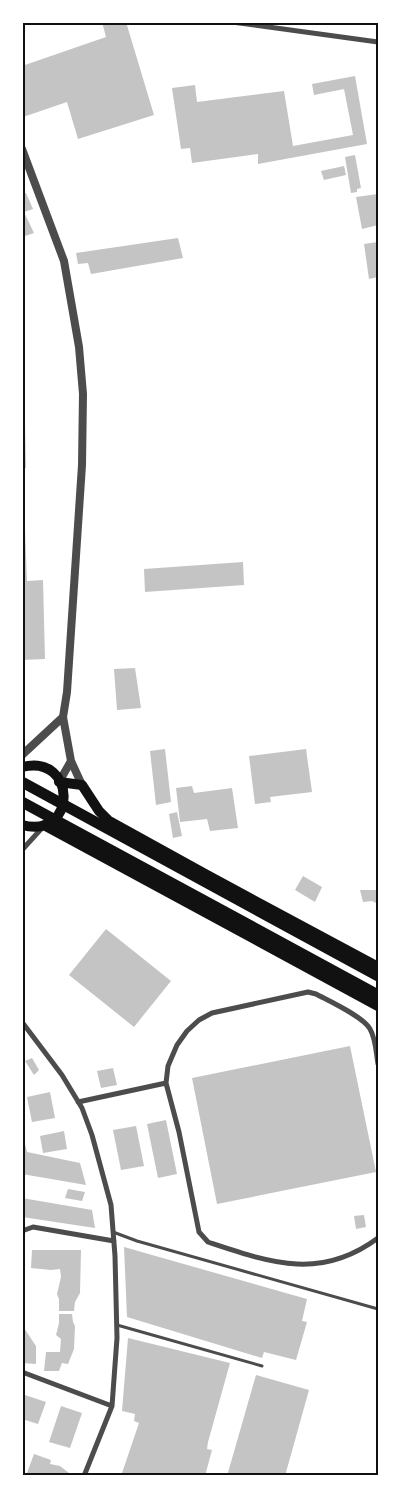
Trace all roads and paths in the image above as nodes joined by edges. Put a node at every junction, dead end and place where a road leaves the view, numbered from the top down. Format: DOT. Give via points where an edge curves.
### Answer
graph roads {
  1 [pos="232,22"];
  2 [pos="378,42"];
  3 [pos="22,149"];
  4 [pos="63,717"];
  5 [pos="32,747"];
  6 [pos="22,755"];
  7 [pos="71,761"];
  8 [pos="23,767"];
  9 [pos="22,782"];
  10 [pos="59,782"];
  11 [pos="82,785"];
  12 [pos="22,802"];
  13 [pos="22,825"];
  14 [pos="44,825"];
  15 [pos="22,850"];
  16 [pos="378,967"];
  17 [pos="378,976"];
  18 [pos="378,995"];
  19 [pos="378,1006"];
  20 [pos="22,1022"];
  21 [pos="378,1064"];
  22 [pos="166,1083"];
  23 [pos="78,1102"];
  24 [pos="22,1231"];
  25 [pos="113,1232"];
  26 [pos="378,1238"];
  27 [pos="114,1241"];
  28 [pos="378,1309"];
  29 [pos="117,1325"];
  30 [pos="262,1366"];
  31 [pos="22,1372"];
  32 [pos="112,1406"];
  33 [pos="84,1476"];
  1 -- 2 [label="street"];
  3 -- 4 [label="street" via="64,261 79,347 82,465"];
  4 -- 5 [label="street"];
  4 -- 7 [label="street"];
  5 -- 6 [label="street"];
  5 -- 8 [label="street"];
  7 -- 10 [label="street"];
  7 -- 11 [label="street"];
  8 -- 10 [label="main road" via="32,765 49,769"];
  9 -- 17 [label="highway"];
  10 -- 11 [label="main road"];
  10 -- 14 [label="main road" via="65,791 61,812"];
  11 -- 16 [label="main road" via="109,821"];
  12 -- 18 [label="highway"];
  13 -- 14 [label="main road"];
  14 -- 15 [label="street"];
  14 -- 19 [label="main road"];
  20 -- 23 [label="street"];
  21 -- 22 [label="street" via="370,1029 364,1021 308,992 212,1013 198,1020 177,1045 168,1066"];
  22 -- 23 [label="street"];
  22 -- 26 [label="street" via="199,1232 208,1242 286,1264 304,1265 337,1260 365,1248"];
  23 -- 25 [label="street" via="92,1135 111,1205"];
  24 -- 27 [label="street" via="33,1227"];
  25 -- 27 [label="street"];
  25 -- 28 [label="lane"];
  27 -- 29 [label="street"];
  29 -- 30 [label="lane"];
  29 -- 32 [label="street"];
  31 -- 32 [label="street"];
  32 -- 33 [label="street"];
}
